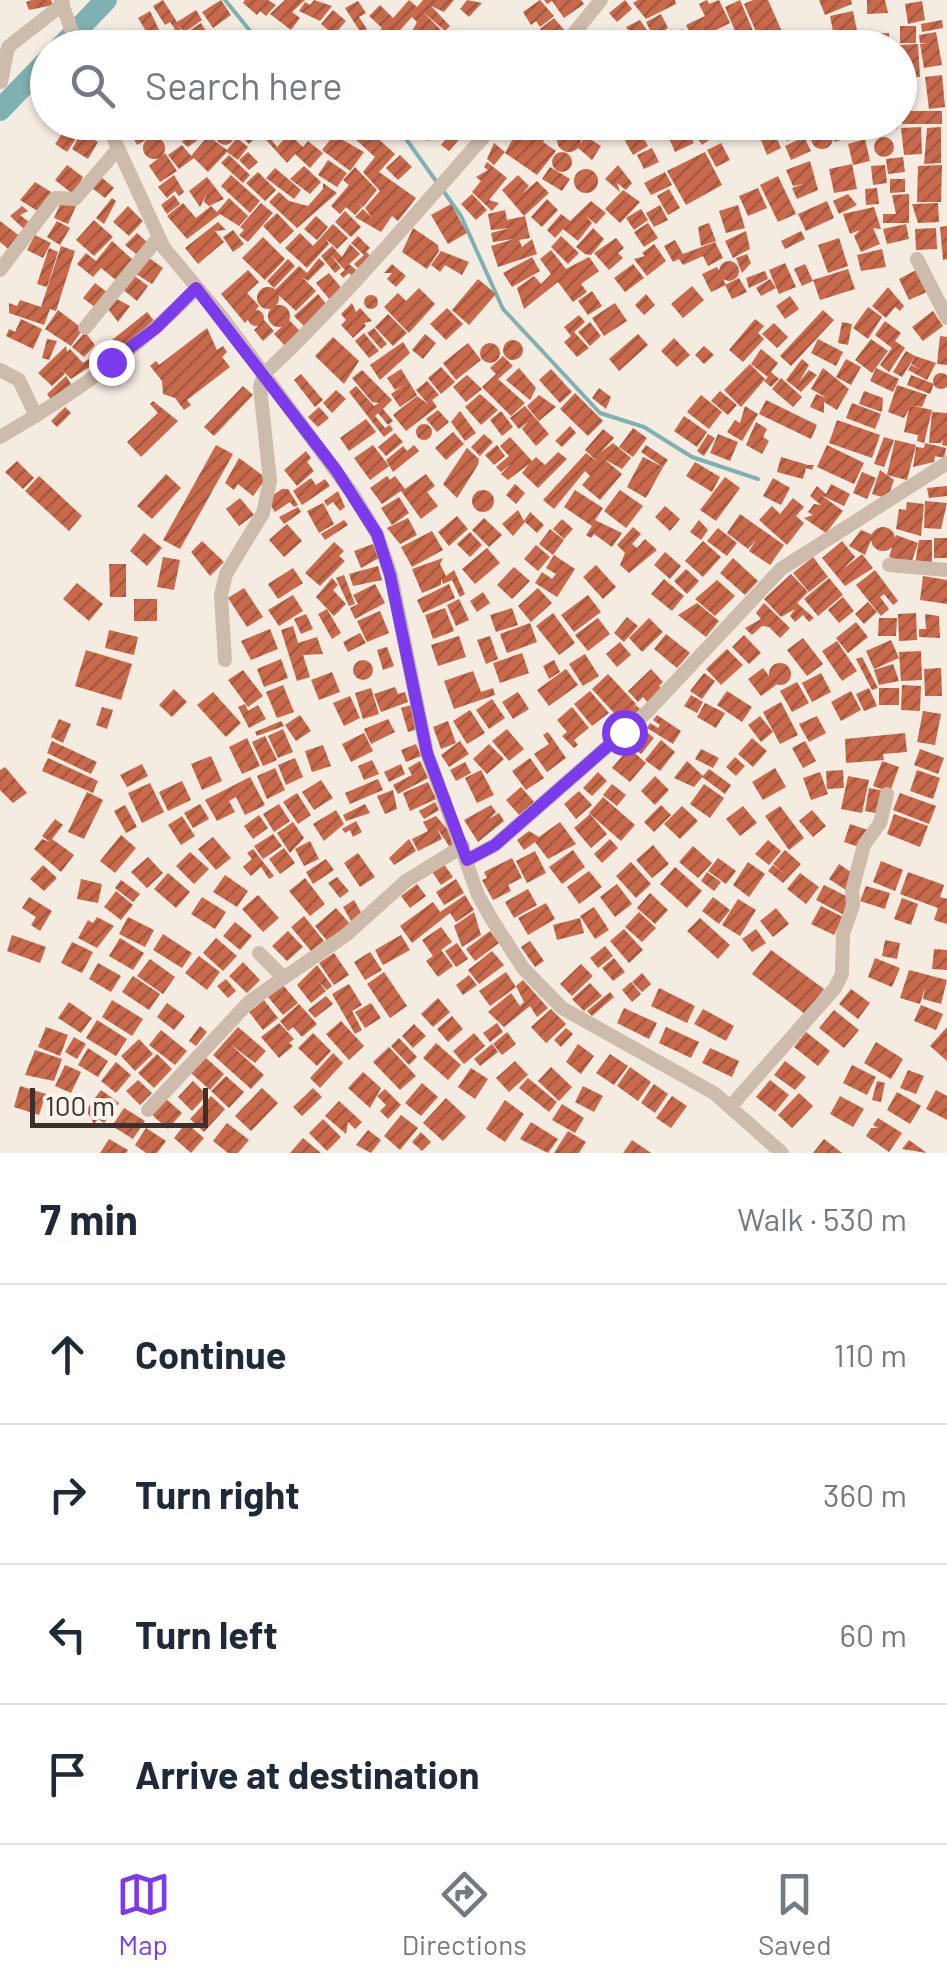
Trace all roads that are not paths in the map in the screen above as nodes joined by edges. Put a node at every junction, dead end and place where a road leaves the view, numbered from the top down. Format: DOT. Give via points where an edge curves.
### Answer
graph roads {
  1 [pos="601,0"];
  2 [pos="62,4"];
  3 [pos="71,30"];
  4 [pos="577,30"];
  5 [pos="2,82"];
  6 [pos="113,140"];
  7 [pos="481,140"];
  8 [pos="117,150"];
  9 [pos="158,238"];
  10 [pos="917,259"];
  11 [pos="0,270"];
  12 [pos="196,288"];
  13 [pos="947,318"];
  14 [pos="85,328"];
  15 [pos="0,370"];
  16 [pos="264,374"];
  17 [pos="36,416"];
  18 [pos="0,436"];
  19 [pos="947,463"];
  20 [pos="890,564"];
  21 [pos="947,570"];
  22 [pos="225,660"];
  23 [pos="887,794"];
  24 [pos="465,853"];
  25 [pos="259,953"];
  26 [pos="283,976"];
  27 [pos="730,1107"];
  28 [pos="148,1110"];
  29 [pos="782,1153"];
  1 -- 4 [label="street"];
  2 -- 3 [label="street"];
  2 -- 5 [label="street" via="8,47"];
  6 -- 8 [label="street"];
  7 -- 16 [label="street" via="374,266"];
  8 -- 9 [label="street"];
  8 -- 11 [label="street" via="75,199 55,198"];
  9 -- 12 [label="street"];
  9 -- 14 [label="street"];
  10 -- 13 [label="street"];
  12 -- 16 [label="street"];
  12 -- 17 [label="street" via="156,328"];
  15 -- 17 [label="street" via="19,380"];
  16 -- 22 [label="street" via="270,481 263,514 220,595"];
  16 -- 24 [label="street" via="377,534 427,753"];
  17 -- 18 [label="street"];
  19 -- 24 [label="street" via="781,569 648,711 495,845"];
  20 -- 21 [label="street"];
  23 -- 27 [label="street" via="880,823 864,845 835,988"];
  24 -- 26 [label="street" via="406,881 346,935"];
  24 -- 27 [label="street" via="491,918 523,968 562,1008"];
  25 -- 26 [label="street"];
  26 -- 28 [label="street" via="226,1023"];
  27 -- 29 [label="street"];
}
